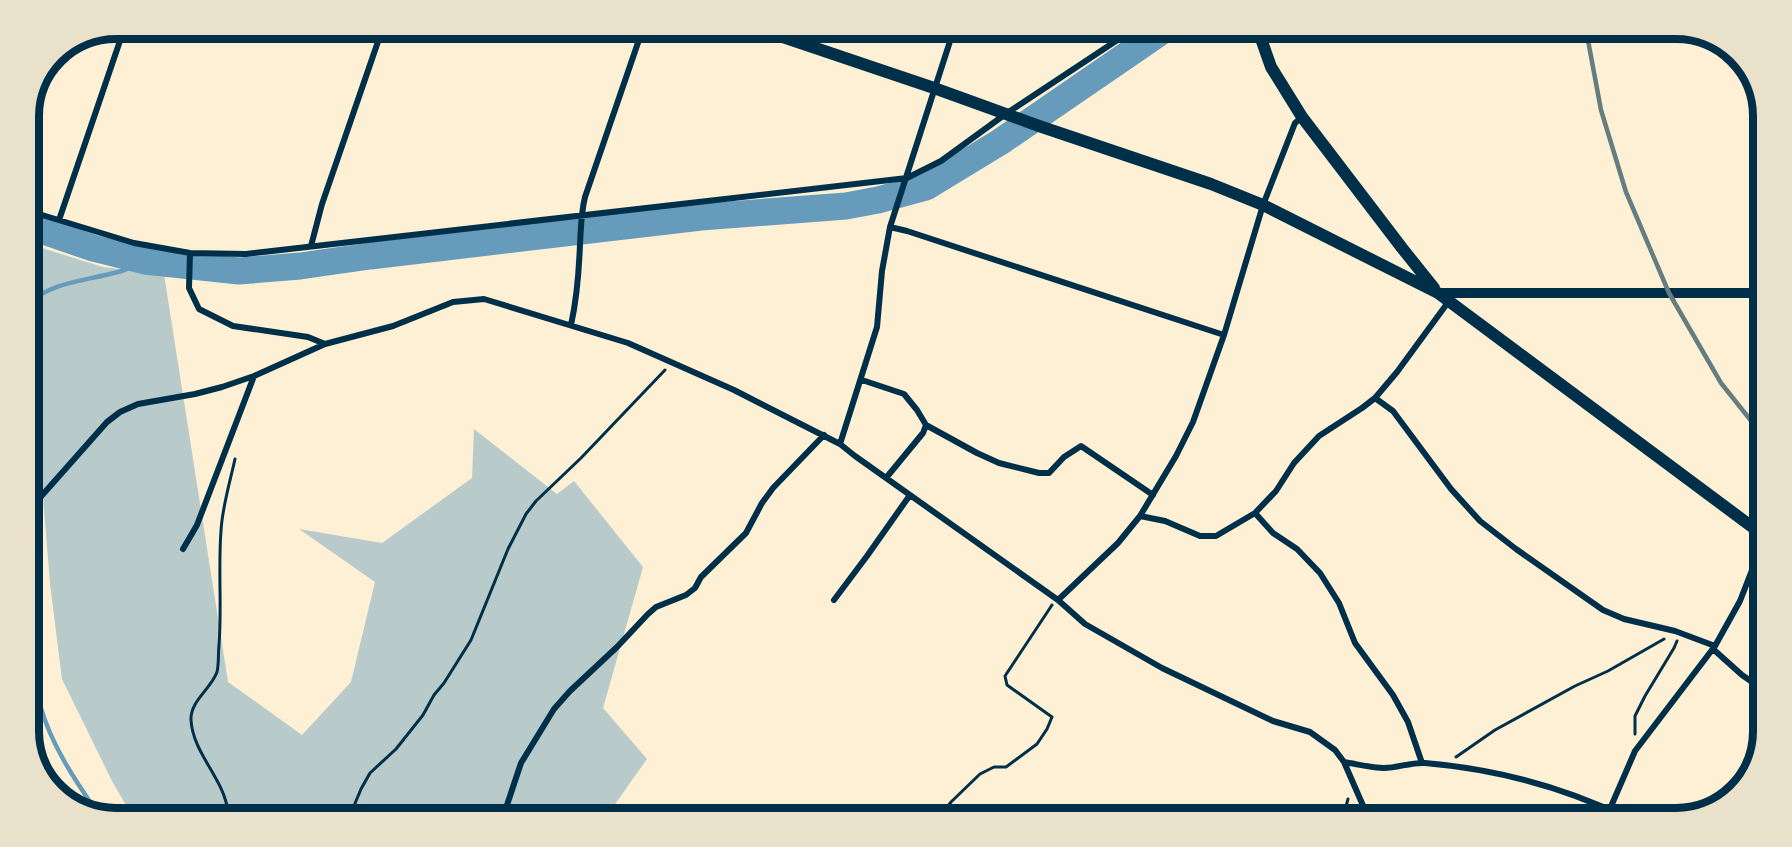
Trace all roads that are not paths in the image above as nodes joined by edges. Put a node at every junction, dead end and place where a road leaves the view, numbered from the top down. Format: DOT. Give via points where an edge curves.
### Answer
graph roads {
  1 [pos="120,39"];
  2 [pos="379,39"];
  3 [pos="639,39"];
  4 [pos="789,39"];
  5 [pos="951,39"];
  6 [pos="1119,39"];
  7 [pos="1261,39"];
  8 [pos="934,88"];
  9 [pos="1010,115"];
  10 [pos="1302,117"];
  11 [pos="907,178"];
  12 [pos="1263,205"];
  13 [pos="39,214"];
  14 [pos="59,220"];
  15 [pos="581,220"];
  16 [pos="890,227"];
  17 [pos="312,246"];
  18 [pos="190,254"];
  19 [pos="1438,293"];
  20 [pos="1753,293"];
  21 [pos="1449,301"];
  22 [pos="571,325"];
  23 [pos="1224,335"];
  24 [pos="325,344"];
  25 [pos="254,376"];
  26 [pos="862,380"];
  27 [pos="1375,398"];
  28 [pos="926,425"];
  29 [pos="824,435"];
  30 [pos="840,444"];
  31 [pos="886,478"];
  32 [pos="910,495"];
  33 [pos="1153,495"];
  34 [pos="39,498"];
  35 [pos="1255,513"];
  36 [pos="1140,516"];
  37 [pos="1753,528"];
  38 [pos="183,549"];
  39 [pos="1753,567"];
  40 [pos="834,600"];
  41 [pos="1057,600"];
  42 [pos="1714,648"];
  43 [pos="1753,683"];
  44 [pos="1344,762"];
  45 [pos="1422,763"];
  46 [pos="506,808"];
  47 [pos="1364,808"];
  48 [pos="1604,808"];
  49 [pos="1611,808"];
  1 -- 14 [label="street"];
  2 -- 17 [label="street" via="322,204"];
  3 -- 15 [label="street" via="585,197"];
  4 -- 8 [label="main road"];
  5 -- 8 [label="street"];
  6 -- 9 [label="street"];
  7 -- 10 [label="main road" via="1272,67"];
  8 -- 9 [label="main road"];
  8 -- 11 [label="street"];
  9 -- 11 [label="street" via="941,161"];
  9 -- 12 [label="main road"];
  10 -- 12 [label="street" via="1295,123"];
  10 -- 19 [label="main road"];
  11 -- 15 [label="street"];
  11 -- 16 [label="street"];
  12 -- 19 [label="main road"];
  12 -- 23 [label="street"];
  13 -- 14 [label="street"];
  14 -- 18 [label="street" via="134,243"];
  15 -- 17 [label="street"];
  15 -- 22 [label="street"];
  16 -- 23 [label="street"];
  16 -- 26 [label="street" via="877,327"];
  17 -- 18 [label="street" via="246,254"];
  18 -- 24 [label="street" via="189,288 199,309 233,326 308,337"];
  19 -- 20 [label="main road"];
  19 -- 21 [label="main road"];
  21 -- 27 [label="street"];
  21 -- 37 [label="main road"];
  22 -- 24 [label="street" via="484,299 453,302 393,326"];
  22 -- 29 [label="street" via="673,362"];
  23 -- 33 [label="street" via="1192,422"];
  24 -- 25 [label="street"];
  25 -- 34 [label="street" via="195,394 138,404 120,412 99,429"];
  25 -- 38 [label="street" via="198,525"];
  26 -- 28 [label="street" via="904,394"];
  26 -- 30 [label="street"];
  27 -- 35 [label="street" via="1319,436"];
  27 -- 42 [label="street" via="1393,411 1451,489 1480,520 1516,549 1603,610 1677,632"];
  28 -- 31 [label="street"];
  28 -- 33 [label="street" via="999,463 1039,473 1048,473 1081,446"];
  29 -- 30 [label="street"];
  29 -- 46 [label="street" via="772,488 746,532 695,588 656,607 554,709 521,763"];
  30 -- 31 [label="street"];
  31 -- 32 [label="street"];
  32 -- 40 [label="street"];
  32 -- 41 [label="street"];
  33 -- 36 [label="street"];
  35 -- 36 [label="street" via="1216,536 1200,536 1165,521"];
  35 -- 45 [label="street" via="1320,573 1339,603 1355,643 1408,722"];
  36 -- 41 [label="street" via="1118,543"];
  39 -- 42 [label="street"];
  41 -- 44 [label="street" via="1085,624 1162,668 1273,721 1310,732 1335,750"];
  42 -- 43 [label="street"];
  42 -- 49 [label="street" via="1635,751"];
  44 -- 45 [label="street" via="1383,768"];
  44 -- 47 [label="street"];
  45 -- 48 [label="street" via="1488,771"];
}
